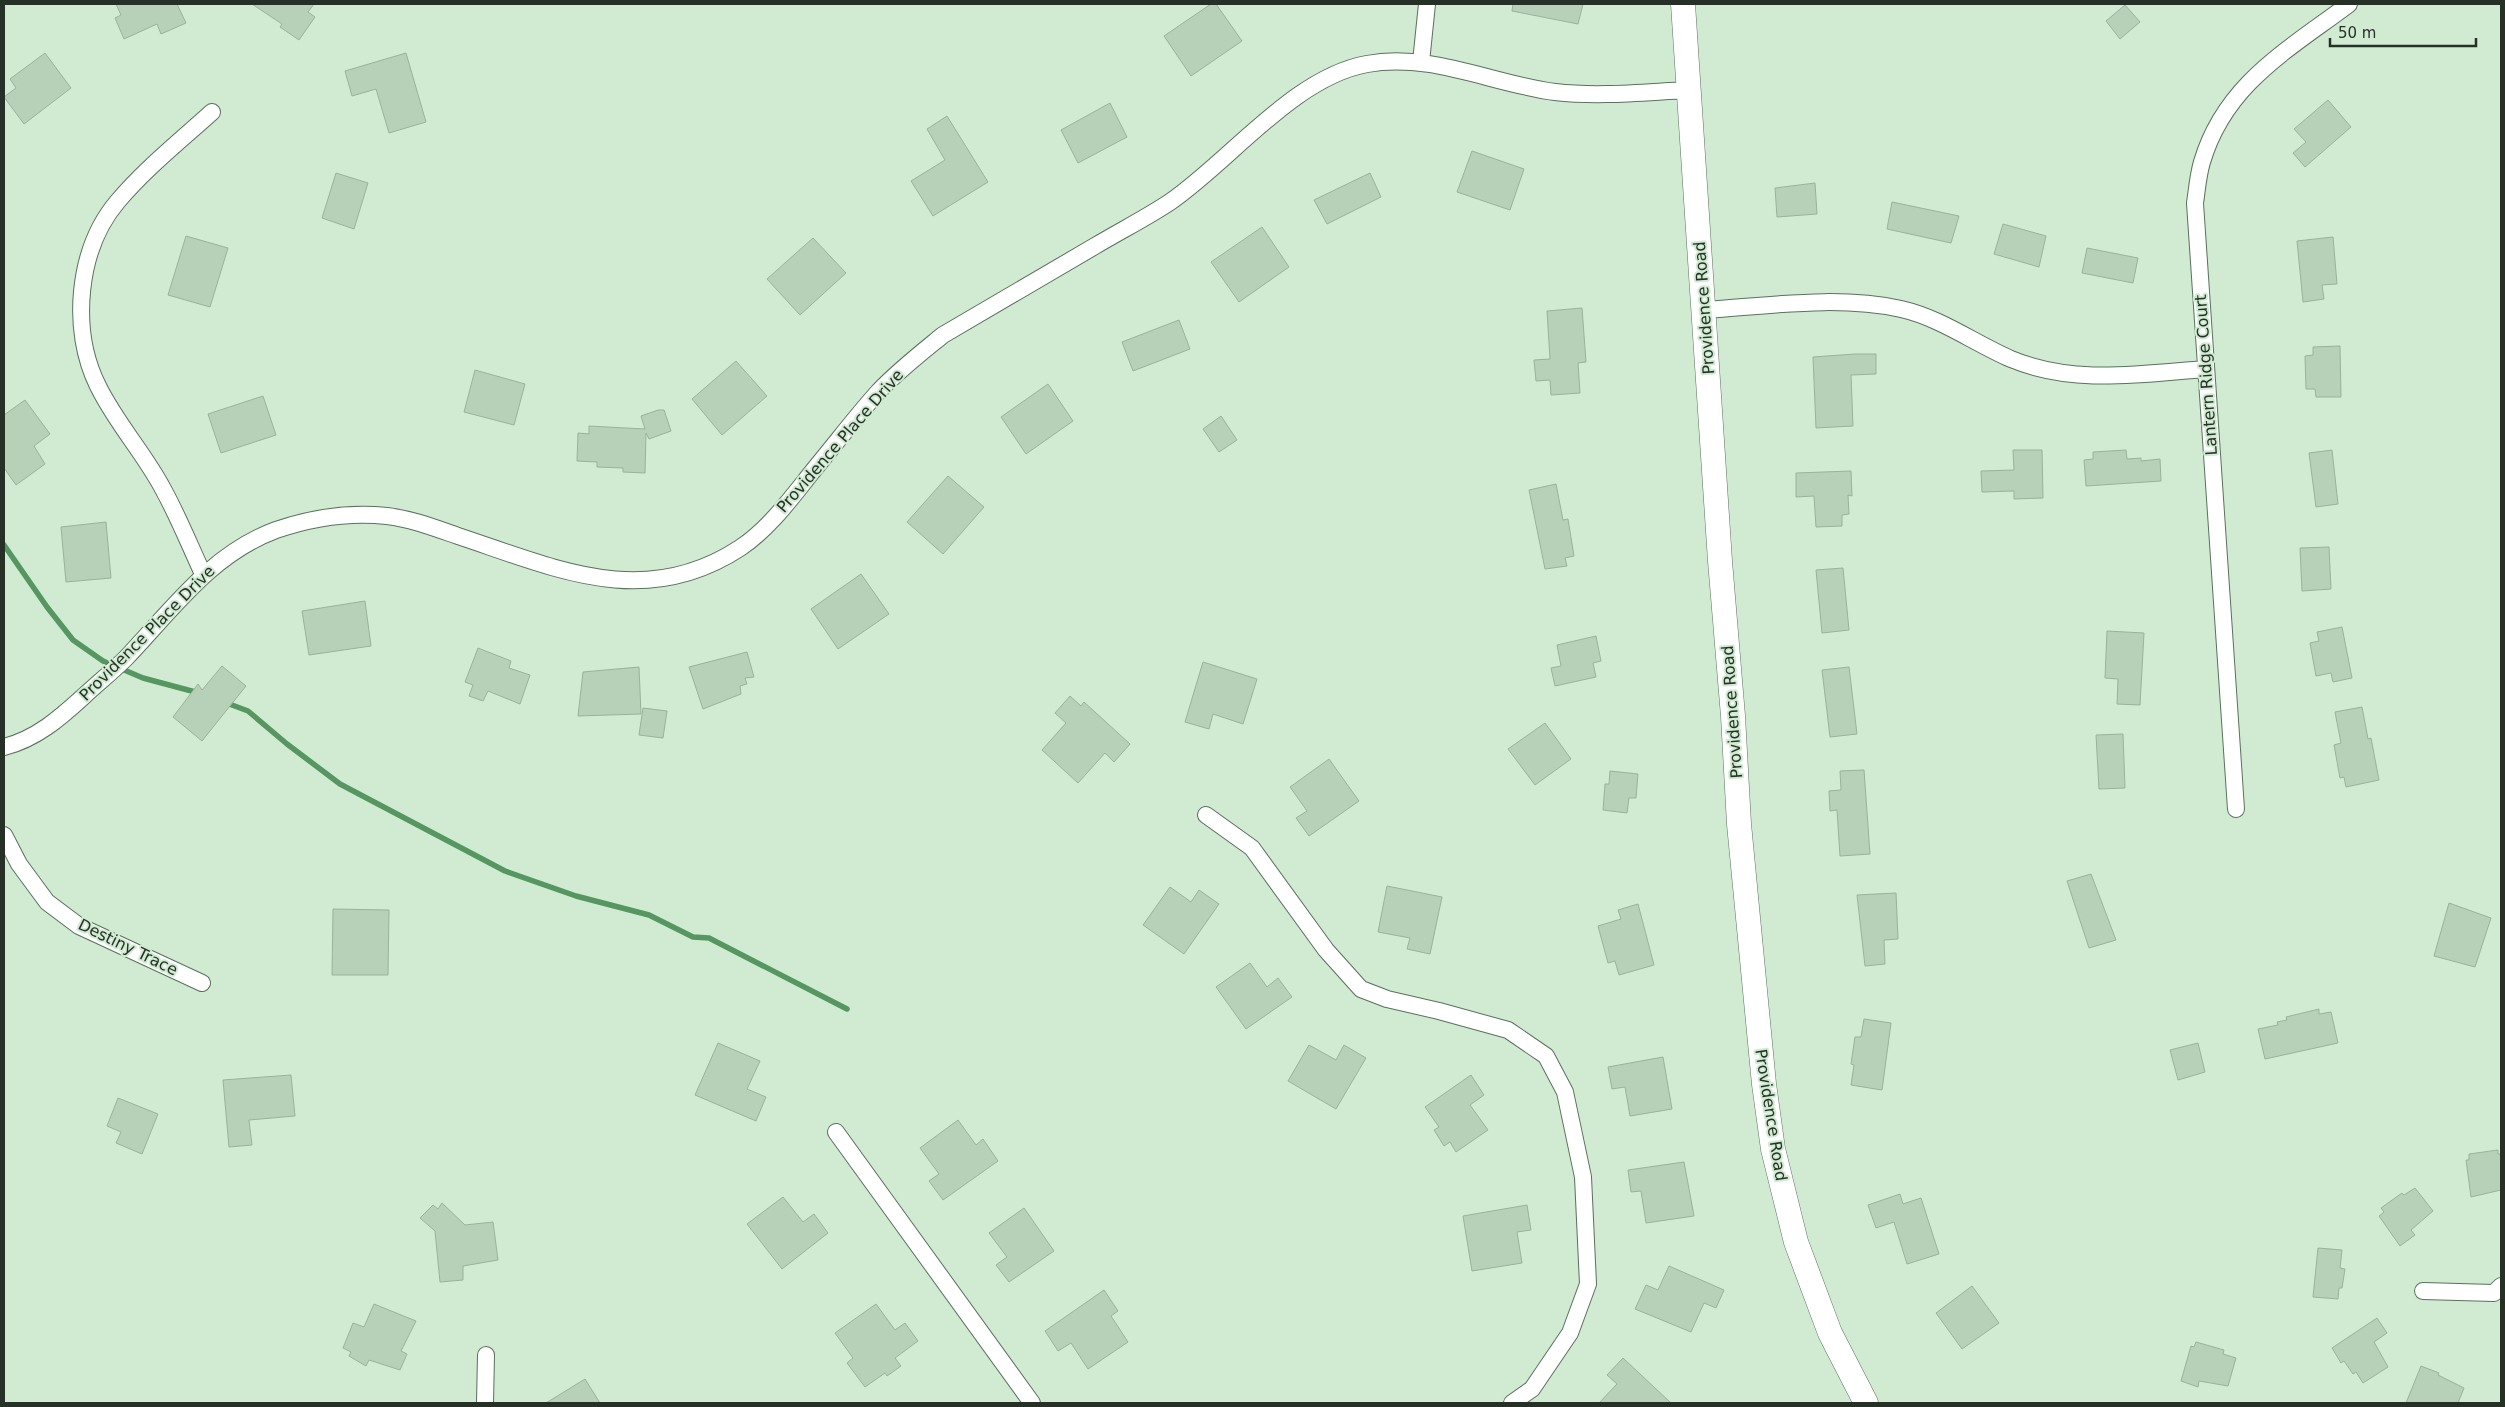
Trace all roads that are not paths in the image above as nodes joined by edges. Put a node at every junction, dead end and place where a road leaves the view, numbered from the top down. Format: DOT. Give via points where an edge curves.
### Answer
graph roads {
  1 [pos="1428,4"];
  2 [pos="1683,4"];
  3 [pos="2349,4"];
  4 [pos="1421,62"];
  5 [pos="1689,90"];
  6 [pos="212,112"];
  7 [pos="1705,310"];
  8 [pos="2205,369"];
  9 [pos="204,574"];
  10 [pos="4,746"];
  11 [pos="2236,809"];
  12 [pos="1206,815"];
  13 [pos="4,835"];
  14 [pos="202,983"];
  15 [pos="836,1132"];
  16 [pos="2423,1291"];
  17 [pos="2499,1295"];
  18 [pos="486,1355"];
  19 [pos="485,1403"];
  20 [pos="1032,1403"];
  21 [pos="1512,1403"];
  22 [pos="1866,1403"];
  1 -- 4 [label="street"];
  2 -- 5 [label="street, Providence Road"];
  3 -- 8 [label="street, Lantern Ridge Court" via="2252,78 2234,97 2218,122 2202,162 2195,203"];
  4 -- 5 [label="street, Providence Place Drive" via="1557,92 1605,94"];
  4 -- 9 [label="street, Providence Place Drive" via="1366,64 1318,82 1294,98 1206,175 1169,202 943,335 878,392 767,526 740,548 707,566 657,580 602,580 568,572 419,522 387,516 354,515 314,519 274,531 238,549"];
  5 -- 7 [label="street, Providence Road"];
  6 -- 9 [label="street" via="118,201 92,248 84,274 81,302 84,343 97,384 163,488"];
  7 -- 8 [label="street" via="1829,302 1870,304 1902,309 1933,319 2012,359 2058,373 2106,377"];
  7 -- 22 [label="street, Providence Road" via="1739,824 1766,1103 1773,1149 1796,1242 1830,1333"];
  8 -- 11 [label="street, Lantern Ridge Court"];
  9 -- 10 [label="street, Providence Place Drive" via="124,659 54,723 19,743"];
  12 -- 21 [label="street" via="1252,848 1326,950 1361,988 1387,999 1508,1030 1546,1056 1565,1092 1584,1177 1588,1284 1570,1333 1532,1389"];
  13 -- 14 [label="street, Destiny Trace" via="19,864 47,902 79,926"];
  15 -- 20 [label="street"];
  16 -- 17 [label="street"];
  18 -- 19 [label="street"];
}
